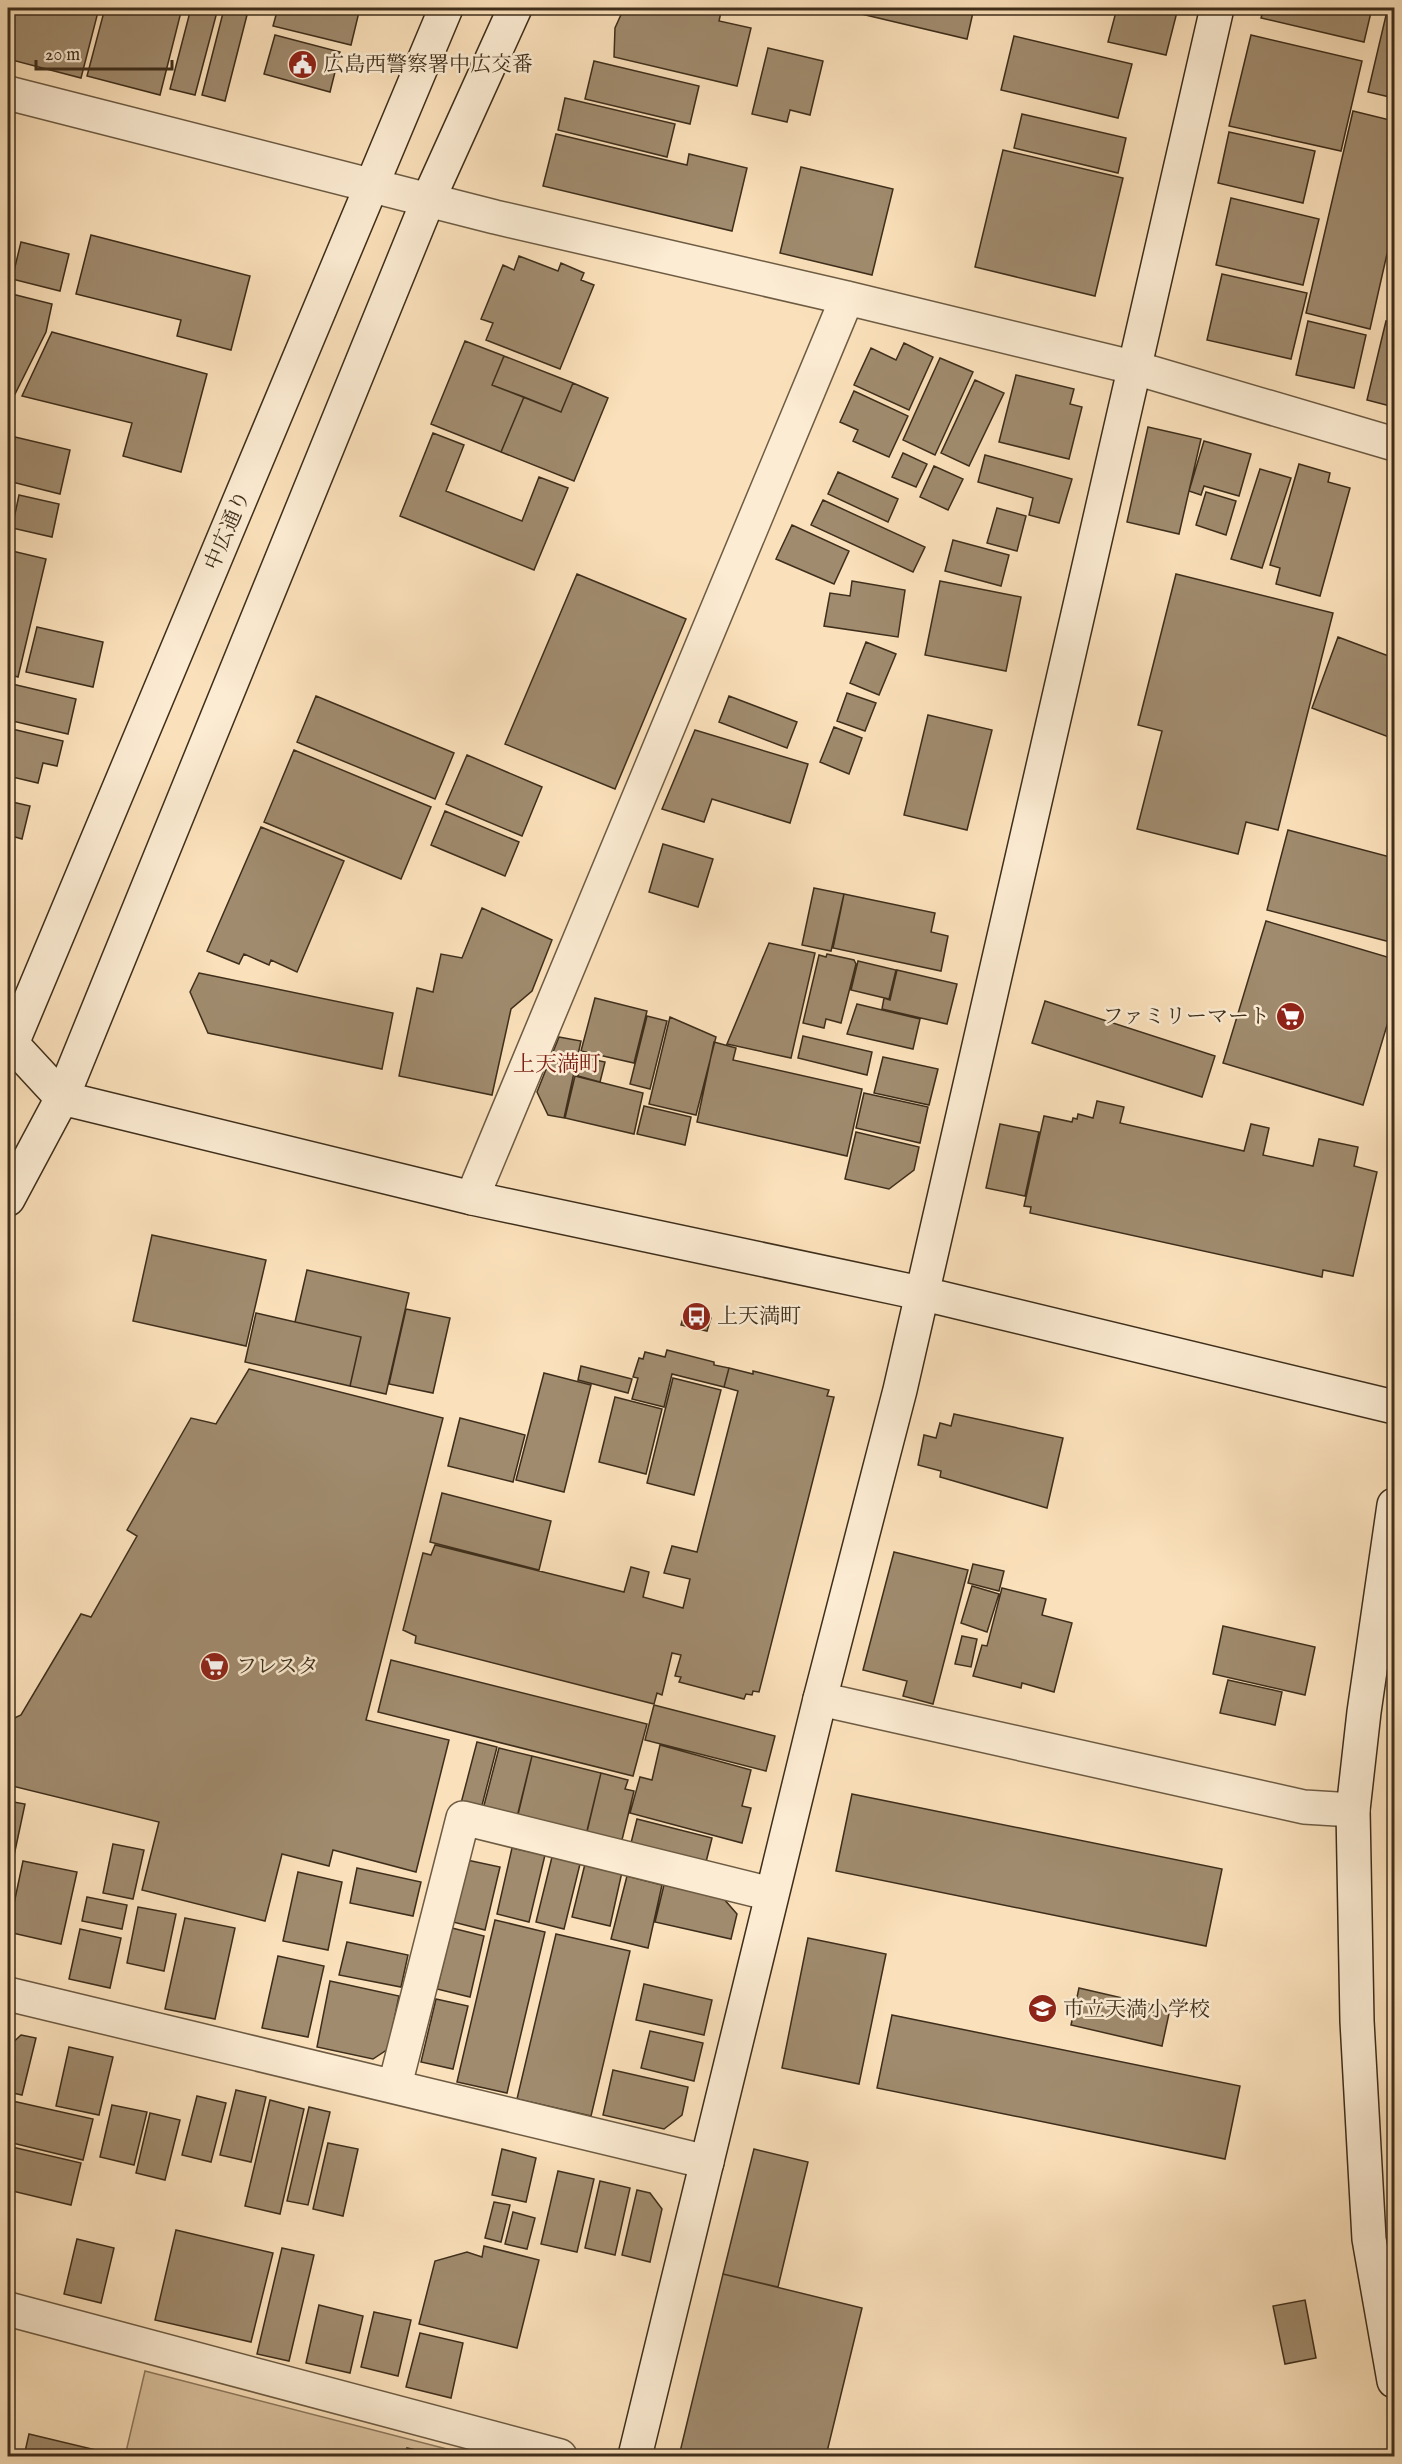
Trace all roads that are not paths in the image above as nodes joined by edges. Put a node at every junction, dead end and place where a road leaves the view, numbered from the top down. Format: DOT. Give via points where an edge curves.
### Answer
graph roads {
  1 [pos="446,8"];
  2 [pos="515,8"];
  3 [pos="1216,8"];
  4 [pos="8,93"];
  5 [pos="373,186"];
  6 [pos="429,198"];
  7 [pos="847,297"];
  8 [pos="1132,367"];
  9 [pos="1395,444"];
  10 [pos="9,1046"];
  11 [pos="62,1098"];
  12 [pos="472,1198"];
  13 [pos="8,1199"];
  14 [pos="920,1293"];
  15 [pos="1395,1407"];
  16 [pos="1395,1505"];
  17 [pos="820,1699"];
  18 [pos="1353,1810"];
  19 [pos="771,1894"];
  20 [pos="8,1994"];
  21 [pos="395,2085"];
  22 [pos="708,2162"];
  23 [pos="8,2308"];
  24 [pos="1395,2381"];
  25 [pos="560,2457"];
  26 [pos="635,2457"];
  1 -- 5 [label="street, 中広通り"];
  2 -- 6 [label="street"];
  3 -- 8 [label="street"];
  4 -- 5 [label="street"];
  5 -- 6 [label="street"];
  5 -- 10 [label="street, 中広通り"];
  6 -- 7 [label="street" via="495,217"];
  6 -- 11 [label="street"];
  7 -- 8 [label="street"];
  7 -- 12 [label="street"];
  8 -- 9 [label="street"];
  8 -- 14 [label="street"];
  10 -- 11 [label="street"];
  11 -- 12 [label="street"];
  11 -- 13 [label="street"];
  12 -- 14 [label="street"];
  14 -- 15 [label="street"];
  14 -- 17 [label="street" via="900,1390"];
  16 -- 18 [label="street"];
  17 -- 18 [label="street" via="1304,1807"];
  17 -- 19 [label="street"];
  18 -- 24 [label="street" via="1357,2021 1369,2240"];
  19 -- 21 [label="street" via="463,1818"];
  19 -- 22 [label="street"];
  20 -- 21 [label="street"];
  21 -- 22 [label="street"];
  22 -- 26 [label="street"];
  23 -- 25 [label="street"];
}
